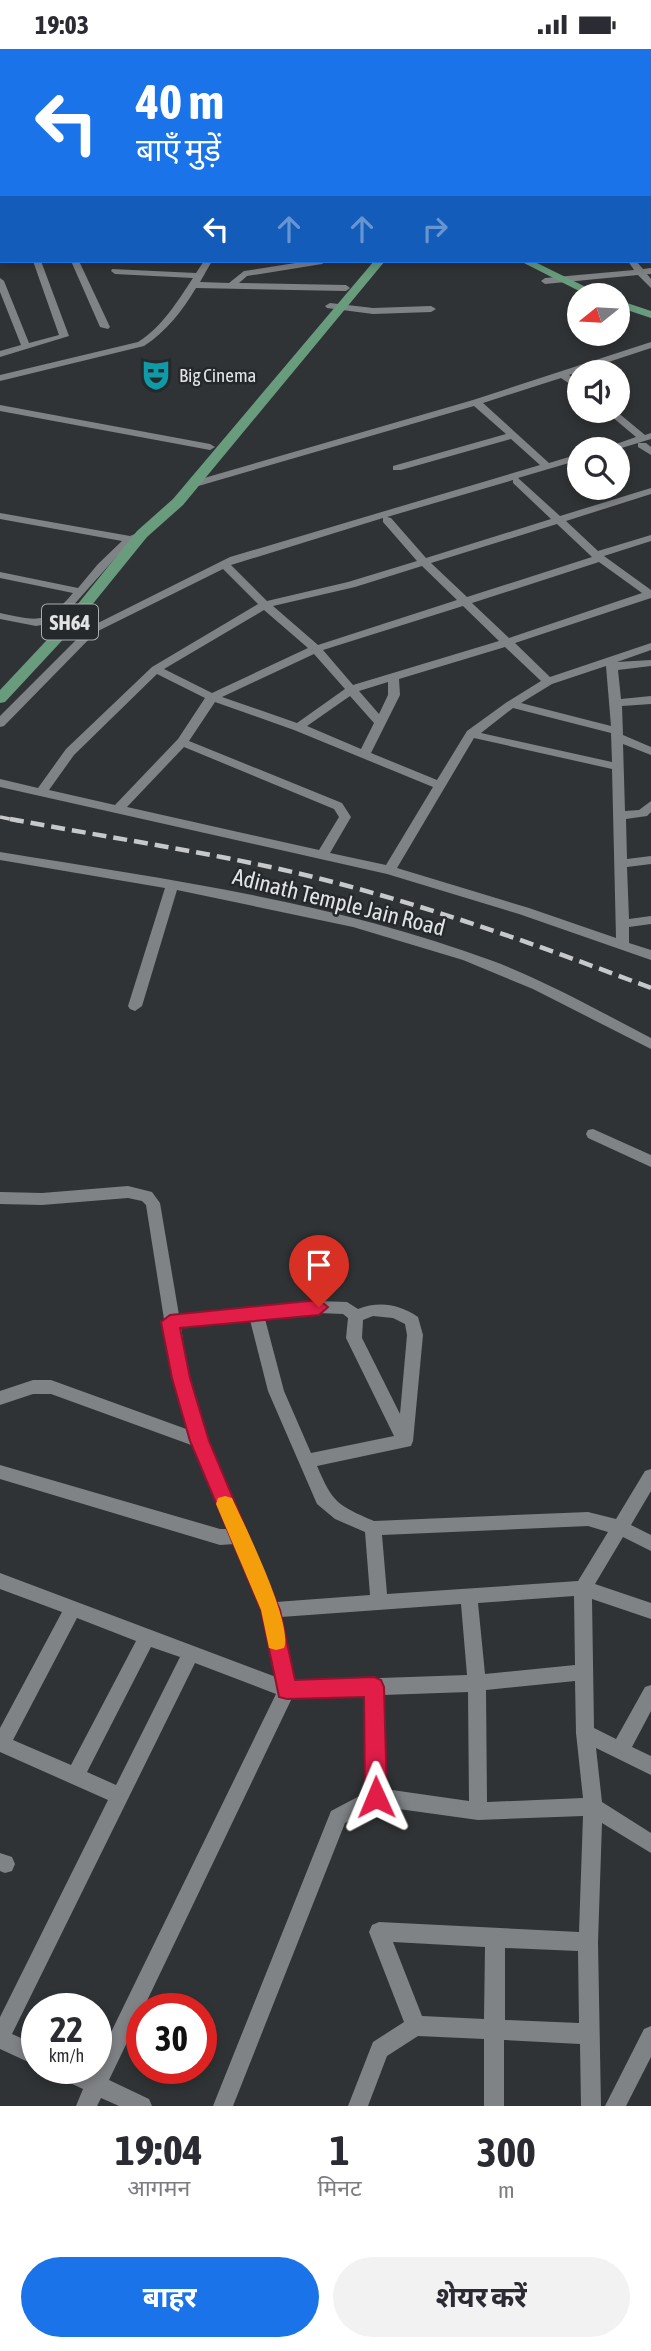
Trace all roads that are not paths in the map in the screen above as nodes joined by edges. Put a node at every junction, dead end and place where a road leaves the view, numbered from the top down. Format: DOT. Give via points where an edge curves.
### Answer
graph roads {
  1 [pos="38,263"];
  2 [pos="76,263"];
  3 [pos="207,263"];
  4 [pos="311,263"];
  5 [pos="366,263"];
  6 [pos="378,263"];
  7 [pos="513,263"];
  8 [pos="529,263"];
  9 [pos="115,271"];
  10 [pos="646,272"];
  11 [pos="199,276"];
  12 [pos="559,279"];
  13 [pos="0,281"];
  14 [pos="545,282"];
  15 [pos="568,283"];
  16 [pos="193,285"];
  17 [pos="651,285"];
  18 [pos="230,287"];
  19 [pos="346,288"];
  20 [pos="567,291"];
  21 [pos="335,307"];
  22 [pos="630,307"];
  23 [pos="431,309"];
  24 [pos="630,315"];
  25 [pos="651,315"];
  26 [pos="651,322"];
  27 [pos="105,327"];
  28 [pos="651,345"];
  29 [pos="26,347"];
  30 [pos="0,354"];
  31 [pos="562,374"];
  32 [pos="0,377"];
  33 [pos="567,378"];
  34 [pos="476,402"];
  35 [pos="0,408"];
  36 [pos="625,423"];
  37 [pos="513,435"];
  38 [pos="647,440"];
  39 [pos="211,447"];
  40 [pos="630,447"];
  41 [pos="651,452"];
  42 [pos="567,460"];
  43 [pos="547,466"];
  44 [pos="567,467"];
  45 [pos="397,468"];
  46 [pos="517,481"];
  47 [pos="191,485"];
  48 [pos="651,491"];
  49 [pos="0,516"];
  50 [pos="158,516"];
  51 [pos="387,520"];
  52 [pos="556,521"];
  53 [pos="651,538"];
  54 [pos="132,542"];
  55 [pos="598,557"];
  56 [pos="425,563"];
  57 [pos="225,565"];
  58 [pos="0,575"];
  59 [pos="648,590"];
  60 [pos="79,591"];
  61 [pos="464,602"];
  62 [pos="265,605"];
  63 [pos="0,616"];
  64 [pos="508,642"];
  65 [pos="651,646"];
  66 [pos="316,649"];
  67 [pos="651,663"];
  68 [pos="611,664"];
  69 [pos="156,669"];
  70 [pos="393,676"];
  71 [pos="548,682"];
  72 [pos="353,689"];
  73 [pos="212,697"];
  74 [pos="0,699"];
  75 [pos="651,700"];
  76 [pos="617,703"];
  77 [pos="511,704"];
  78 [pos="0,723"];
  79 [pos="380,723"];
  80 [pos="298,727"];
  81 [pos="471,734"];
  82 [pos="617,734"];
  83 [pos="182,743"];
  84 [pos="651,751"];
  85 [pos="364,755"];
  86 [pos="618,767"];
  87 [pos="0,783"];
  88 [pos="440,786"];
  89 [pos="41,792"];
  90 [pos="651,805"];
  91 [pos="118,809"];
  92 [pos="620,816"];
  93 [pos="321,855"];
  94 [pos="0,856"];
  95 [pos="651,860"];
  96 [pos="621,864"];
  97 [pos="389,870"];
  98 [pos="172,886"];
  99 [pos="651,920"];
  100 [pos="622,924"];
  101 [pos="623,946"];
  102 [pos="651,955"];
  103 [pos="135,1006"];
  104 [pos="651,1044"];
  105 [pos="593,1134"];
  106 [pos="651,1161"];
  107 [pos="0,1198"];
  108 [pos="256,1313"];
  109 [pos="356,1316"];
  110 [pos="170,1322"];
  111 [pos="0,1398"];
  112 [pos="200,1441"];
  113 [pos="405,1441"];
  114 [pos="307,1461"];
  115 [pos="0,1472"];
  116 [pos="651,1476"];
  117 [pos="618,1527"];
  118 [pos="373,1528"];
  119 [pos="238,1536"];
  120 [pos="651,1543"];
  121 [pos="0,1581"];
  122 [pos="583,1588"];
  123 [pos="469,1596"];
  124 [pos="379,1602"];
  125 [pos="73,1608"];
  126 [pos="271,1610"];
  127 [pos="651,1611"];
  128 [pos="147,1637"];
  129 [pos="191,1653"];
  130 [pos="584,1672"];
  131 [pos="477,1683"];
  132 [pos="374,1687"];
  133 [pos="287,1690"];
  134 [pos="651,1693"];
  135 [pos="584,1733"];
  136 [pos="0,1744"];
  137 [pos="620,1750"];
  138 [pos="651,1766"];
  139 [pos="75,1776"];
  140 [pos="120,1797"];
  141 [pos="376,1797"];
  142 [pos="593,1807"];
  143 [pos="478,1811"];
  144 [pos="651,1845"];
  145 [pos="495,1938"];
  146 [pos="588,1941"];
  147 [pos="416,2027"];
  148 [pos="495,2030"];
  149 [pos="590,2034"];
  150 [pos="651,2036"];
  151 [pos="0,2039"];
  152 [pos="21,2049"];
  153 [pos="97,2085"];
  154 [pos="86,2106"];
  155 [pos="142,2106"];
  156 [pos="223,2106"];
  157 [pos="358,2106"];
  158 [pos="494,2106"];
  159 [pos="591,2106"];
  160 [pos="615,2106"];
  1 -- 29 [label="street" via="65,333 60,339"];
  2 -- 27 [label="street"];
  3 -- 11 [label="street"];
  4 -- 18 [label="street" via="244,274"];
  5 -- 19 [label="main road, SH64"];
  6 -- 21 [label="main road, SH64"];
  7 -- 14 [label="main road"];
  8 -- 12 [label="main road"];
  9 -- 11 [label="street"];
  10 -- 12 [label="street"];
  10 -- 17 [label="street"];
  11 -- 16 [label="street"];
  12 -- 14 [label="street"];
  12 -- 15 [label="main road"];
  13 -- 29 [label="street"];
  14 -- 20 [label="main road"];
  16 -- 18 [label="street"];
  16 -- 32 [label="street" via="157,334 141,344"];
  18 -- 19 [label="street"];
  19 -- 21 [label="main road, SH64"];
  21 -- 23 [label="street"];
  21 -- 39 [label="main road, SH64"];
  21 -- 47 [label="main road, SH64"];
  22 -- 25 [label="main road"];
  24 -- 26 [label="main road"];
  28 -- 31 [label="street"];
  29 -- 30 [label="street"];
  31 -- 33 [label="street"];
  31 -- 34 [label="street"];
  34 -- 37 [label="street"];
  34 -- 47 [label="street"];
  35 -- 39 [label="street"];
  36 -- 38 [label="street"];
  37 -- 43 [label="street"];
  37 -- 45 [label="street"];
  38 -- 40 [label="street"];
  38 -- 41 [label="street"];
  39 -- 50 [label="main road, SH64"];
  42 -- 43 [label="street"];
  43 -- 57 [label="street"];
  44 -- 46 [label="street"];
  46 -- 51 [label="street"];
  46 -- 52 [label="street"];
  47 -- 50 [label="main road, SH64"];
  48 -- 52 [label="street"];
  49 -- 54 [label="street"];
  50 -- 54 [label="main road, SH64"];
  51 -- 56 [label="street"];
  51 -- 57 [label="street"];
  52 -- 55 [label="street"];
  52 -- 56 [label="street"];
  53 -- 55 [label="street"];
  54 -- 60 [label="street"];
  54 -- 74 [label="main road, SH64" via="65,629"];
  55 -- 59 [label="street"];
  55 -- 61 [label="street"];
  56 -- 61 [label="street"];
  56 -- 62 [label="street"];
  57 -- 62 [label="street"];
  57 -- 78 [label="street" via="92,630"];
  58 -- 60 [label="street"];
  59 -- 64 [label="street"];
  60 -- 63 [label="street" via="50,621 31,623"];
  61 -- 64 [label="street"];
  61 -- 66 [label="street"];
  62 -- 66 [label="street"];
  62 -- 69 [label="street"];
  64 -- 70 [label="street"];
  64 -- 71 [label="street"];
  65 -- 68 [label="street"];
  66 -- 72 [label="street"];
  66 -- 73 [label="street"];
  67 -- 68 [label="street"];
  68 -- 71 [label="street"];
  68 -- 76 [label="street"];
  69 -- 73 [label="street"];
  69 -- 89 [label="street" via="70,752"];
  70 -- 72 [label="street"];
  70 -- 79 [label="street" via="394,695"];
  71 -- 77 [label="street"];
  72 -- 79 [label="street"];
  72 -- 80 [label="street"];
  73 -- 80 [label="street"];
  73 -- 83 [label="street"];
  75 -- 76 [label="street"];
  76 -- 82 [label="street"];
  77 -- 81 [label="street"];
  77 -- 82 [label="street"];
  79 -- 85 [label="street"];
  80 -- 85 [label="street"];
  81 -- 86 [label="street"];
  81 -- 88 [label="street"];
  82 -- 84 [label="street"];
  82 -- 86 [label="street"];
  83 -- 91 [label="street"];
  83 -- 93 [label="street" via="338,806 345,817"];
  85 -- 88 [label="street"];
  86 -- 92 [label="street"];
  87 -- 89 [label="street"];
  88 -- 97 [label="street"];
  89 -- 91 [label="street"];
  90 -- 92 [label="street" via="643,813"];
  91 -- 93 [label="street"];
  92 -- 96 [label="street"];
  93 -- 97 [label="street"];
  94 -- 98 [label="street, Adinath Temple Jain Road"];
  95 -- 96 [label="street"];
  96 -- 100 [label="street"];
  97 -- 101 [label="street"];
  98 -- 103 [label="street"];
  98 -- 104 [label="street, Adinath Temple Jain Road" via="244,897 363,925 468,957 526,979"];
  99 -- 100 [label="street"];
  100 -- 101 [label="street"];
  101 -- 102 [label="street"];
  105 -- 106 [label="street"];
  107 -- 110 [label="street" via="128,1192 147,1196 153,1203"];
  108 -- 109 [label="street" via="319,1307 347,1308"];
  108 -- 110 [label="street"];
  108 -- 114 [label="street" via="276,1391"];
  109 -- 113 [label="street" via="354,1338"];
  109 -- 113 [label="street" via="387,1310 412,1321 415,1335"];
  110 -- 112 [label="street"];
  111 -- 112 [label="street" via="33,1387 51,1387"];
  112 -- 119 [label="street"];
  113 -- 114 [label="street"];
  114 -- 118 [label="street" via="323,1499 341,1514"];
  115 -- 119 [label="street" via="220,1537"];
  116 -- 117 [label="street"];
  117 -- 118 [label="street" via="588,1519"];
  117 -- 120 [label="street"];
  117 -- 122 [label="street"];
  118 -- 124 [label="street"];
  119 -- 126 [label="street"];
  121 -- 125 [label="street"];
  122 -- 123 [label="street"];
  122 -- 127 [label="street"];
  122 -- 130 [label="street"];
  123 -- 124 [label="street"];
  123 -- 131 [label="street"];
  124 -- 126 [label="street"];
  125 -- 128 [label="street"];
  125 -- 136 [label="street"];
  126 -- 133 [label="street"];
  128 -- 129 [label="street"];
  128 -- 139 [label="street"];
  129 -- 133 [label="street"];
  129 -- 140 [label="street"];
  130 -- 131 [label="street"];
  130 -- 135 [label="street"];
  131 -- 132 [label="street"];
  131 -- 143 [label="street"];
  132 -- 133 [label="street"];
  132 -- 141 [label="street"];
  133 -- 153 [label="street"];
  134 -- 137 [label="street"];
  135 -- 137 [label="street"];
  135 -- 142 [label="street"];
  136 -- 139 [label="street"];
  137 -- 138 [label="street"];
  139 -- 140 [label="street"];
  140 -- 151 [label="street"];
  141 -- 143 [label="street"];
  141 -- 156 [label="street" via="338,1817"];
  142 -- 143 [label="street"];
  142 -- 144 [label="street"];
  142 -- 146 [label="street"];
  145 -- 146 [label="street"];
  145 -- 147 [label="street" via="379,1931"];
  145 -- 148 [label="street"];
  146 -- 149 [label="street"];
  147 -- 148 [label="street"];
  147 -- 157 [label="street" via="380,2049"];
  148 -- 149 [label="street"];
  148 -- 158 [label="street"];
  149 -- 159 [label="street"];
  150 -- 160 [label="street"];
  151 -- 152 [label="street"];
  153 -- 154 [label="street"];
  153 -- 155 [label="street"];
}
